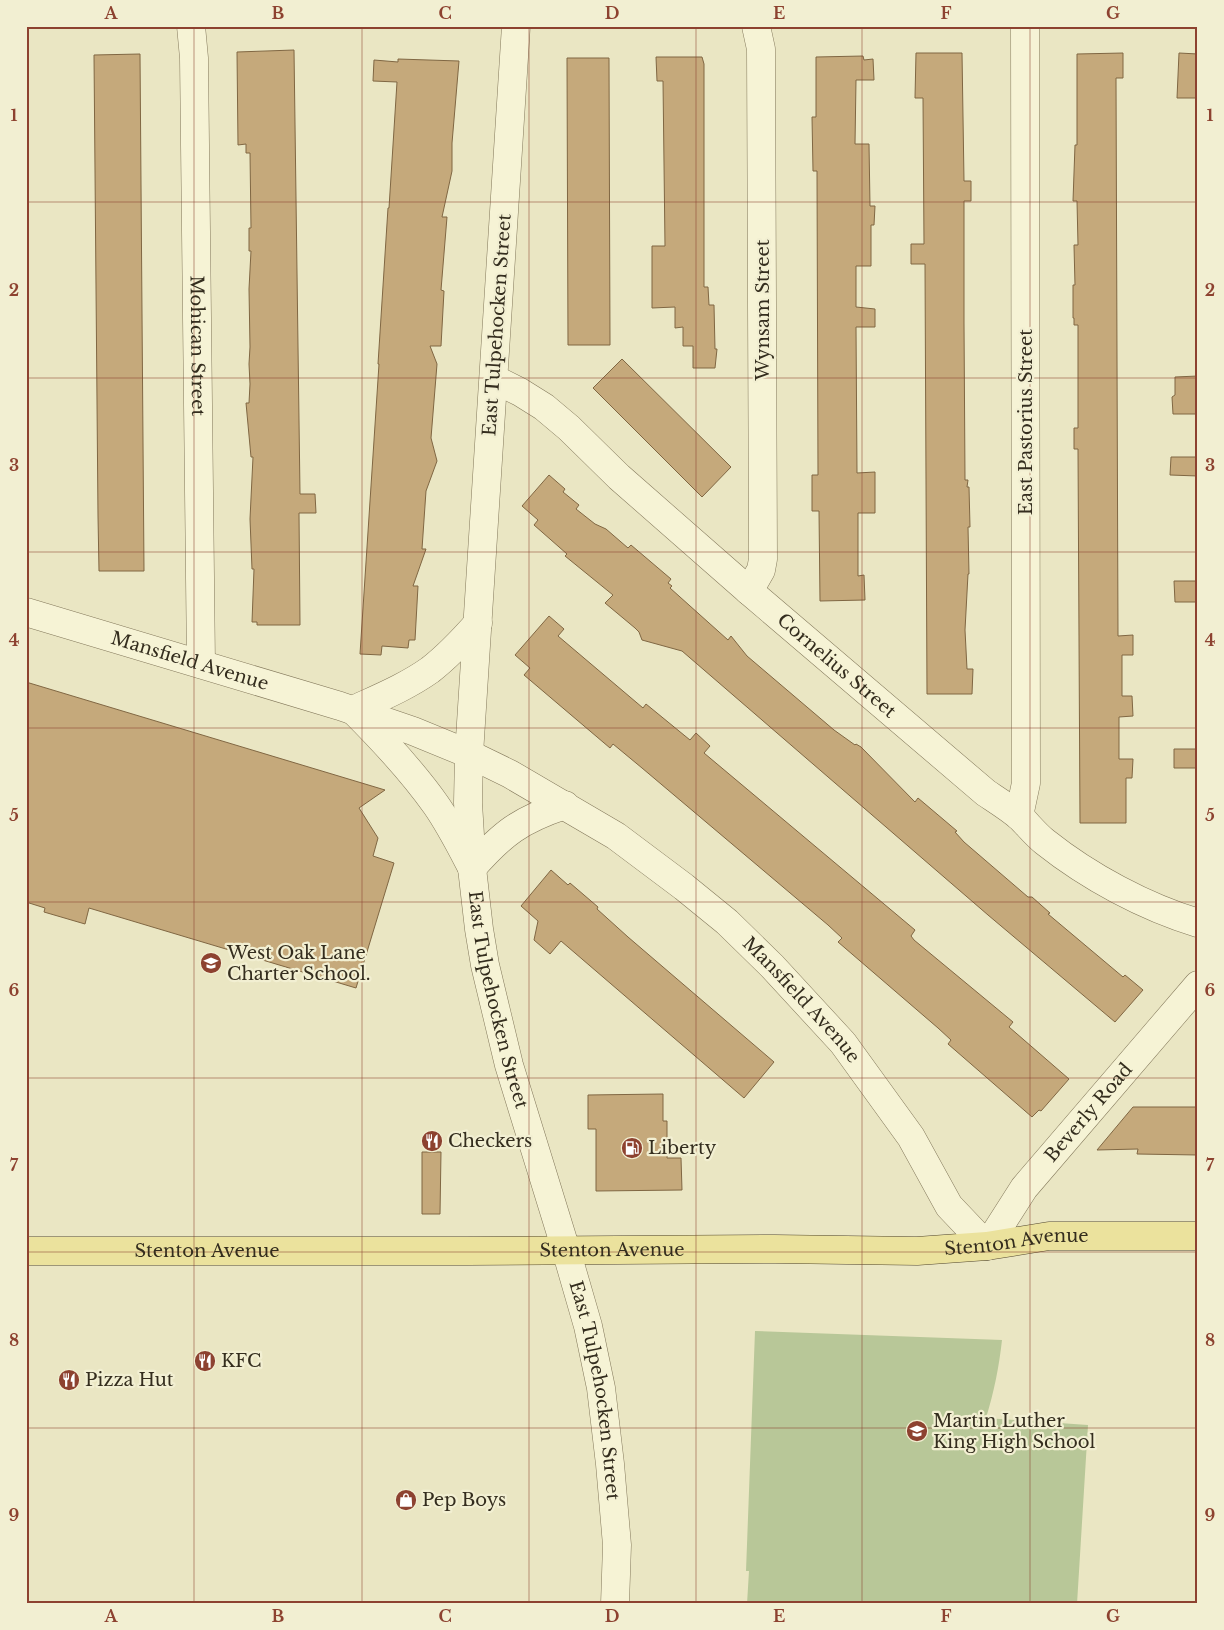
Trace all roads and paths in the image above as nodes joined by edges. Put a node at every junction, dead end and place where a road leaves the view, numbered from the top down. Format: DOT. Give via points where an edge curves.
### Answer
graph roads {
  1 [pos="190,26"];
  2 [pos="516,26"];
  3 [pos="756,26"];
  4 [pos="1025,26"];
  5 [pos="494,380"];
  6 [pos="749,591"];
  7 [pos="26,612"];
  8 [pos="478,623"];
  9 [pos="201,664"];
  10 [pos="353,710"];
  11 [pos="468,754"];
  12 [pos="565,805"];
  13 [pos="1019,816"];
  14 [pos="472,868"];
  15 [pos="1198,923"];
  16 [pos="1198,985"];
  17 [pos="1198,1236"];
  18 [pos="986,1246"];
  19 [pos="566,1250"];
  20 [pos="26,1251"];
  21 [pos="615,1604"];
  1 -- 9 [label="street, Mohican Street" via="194,58"];
  2 -- 5 [label="street, East Tulpehocken Street"];
  3 -- 6 [label="street, Wynsam Street" via="761,49 763,559 761,570"];
  4 -- 13 [label="street, East Pastorius Street" via="1026,784"];
  5 -- 6 [label="street, Cornelius Street" via="544,407"];
  5 -- 8 [label="street, East Tulpehocken Street"];
  6 -- 13 [label="street, Cornelius Street" via="986,793"];
  7 -- 9 [label="street, Mansfield Avenue"];
  8 -- 10 [label="street" via="430,670"];
  8 -- 11 [label="street, East Tulpehocken Street"];
  9 -- 10 [label="street, Mansfield Avenue"];
  10 -- 11 [label="street, Mansfield Avenue"];
  10 -- 14 [label="street" via="437,806"];
  11 -- 12 [label="street, Mansfield Avenue"];
  11 -- 14 [label="street, East Tulpehocken Street"];
  12 -- 14 [label="street" via="515,826"];
  12 -- 18 [label="street, Mansfield Avenue" via="616,836 684,887 727,922 772,966 843,1043 911,1137 949,1206"];
  13 -- 15 [label="street, Cornelius Street" via="1045,842 1095,876 1172,915"];
  14 -- 19 [label="street, East Tulpehocken Street" via="485,964 509,1065"];
  16 -- 18 [label="street, Beverly Road" via="1024,1188"];
  17 -- 18 [label="main road, Stenton Avenue" via="1049,1236"];
  18 -- 19 [label="main road, Stenton Avenue" via="917,1250"];
  19 -- 20 [label="main road, Stenton Avenue"];
  19 -- 21 [label="street, East Tulpehocken Street" via="590,1335 606,1421 617,1545"];
}
